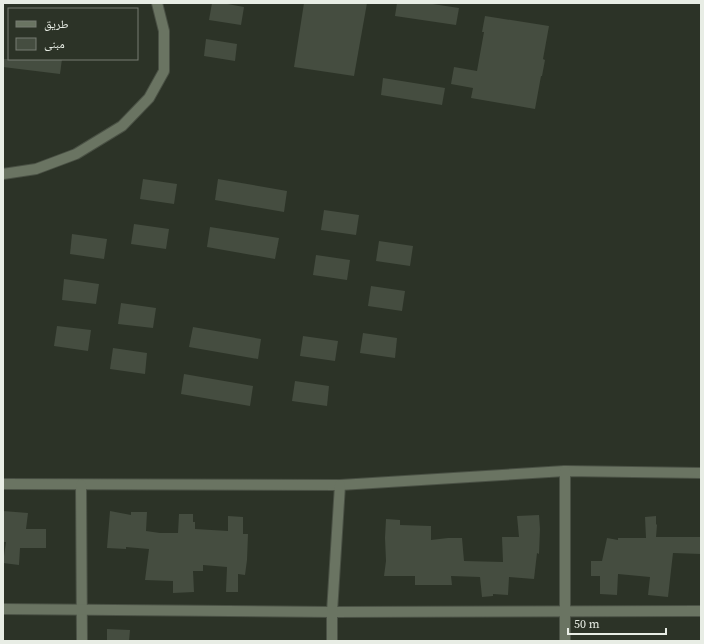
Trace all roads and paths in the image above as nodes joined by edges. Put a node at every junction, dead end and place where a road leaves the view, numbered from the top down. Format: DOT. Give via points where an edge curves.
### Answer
graph roads {
  1 [pos="157,3"];
  2 [pos="3,174"];
  3 [pos="565,471"];
  4 [pos="701,473"];
  5 [pos="3,484"];
  6 [pos="81,485"];
  7 [pos="340,485"];
  8 [pos="3,609"];
  9 [pos="82,610"];
  10 [pos="701,611"];
  11 [pos="332,612"];
  12 [pos="565,612"];
  13 [pos="82,641"];
  14 [pos="332,641"];
  15 [pos="565,641"];
  1 -- 2 [label="street" via="164,31 164,71 149,98 122,126 76,154 36,169"];
  3 -- 4 [label="street"];
  3 -- 7 [label="street"];
  3 -- 12 [label="street"];
  5 -- 6 [label="street"];
  6 -- 7 [label="street"];
  6 -- 9 [label="street"];
  7 -- 11 [label="street"];
  8 -- 9 [label="street"];
  9 -- 11 [label="street"];
  9 -- 13 [label="street"];
  10 -- 12 [label="street"];
  11 -- 12 [label="street"];
  11 -- 14 [label="street"];
  12 -- 15 [label="street"];
}
